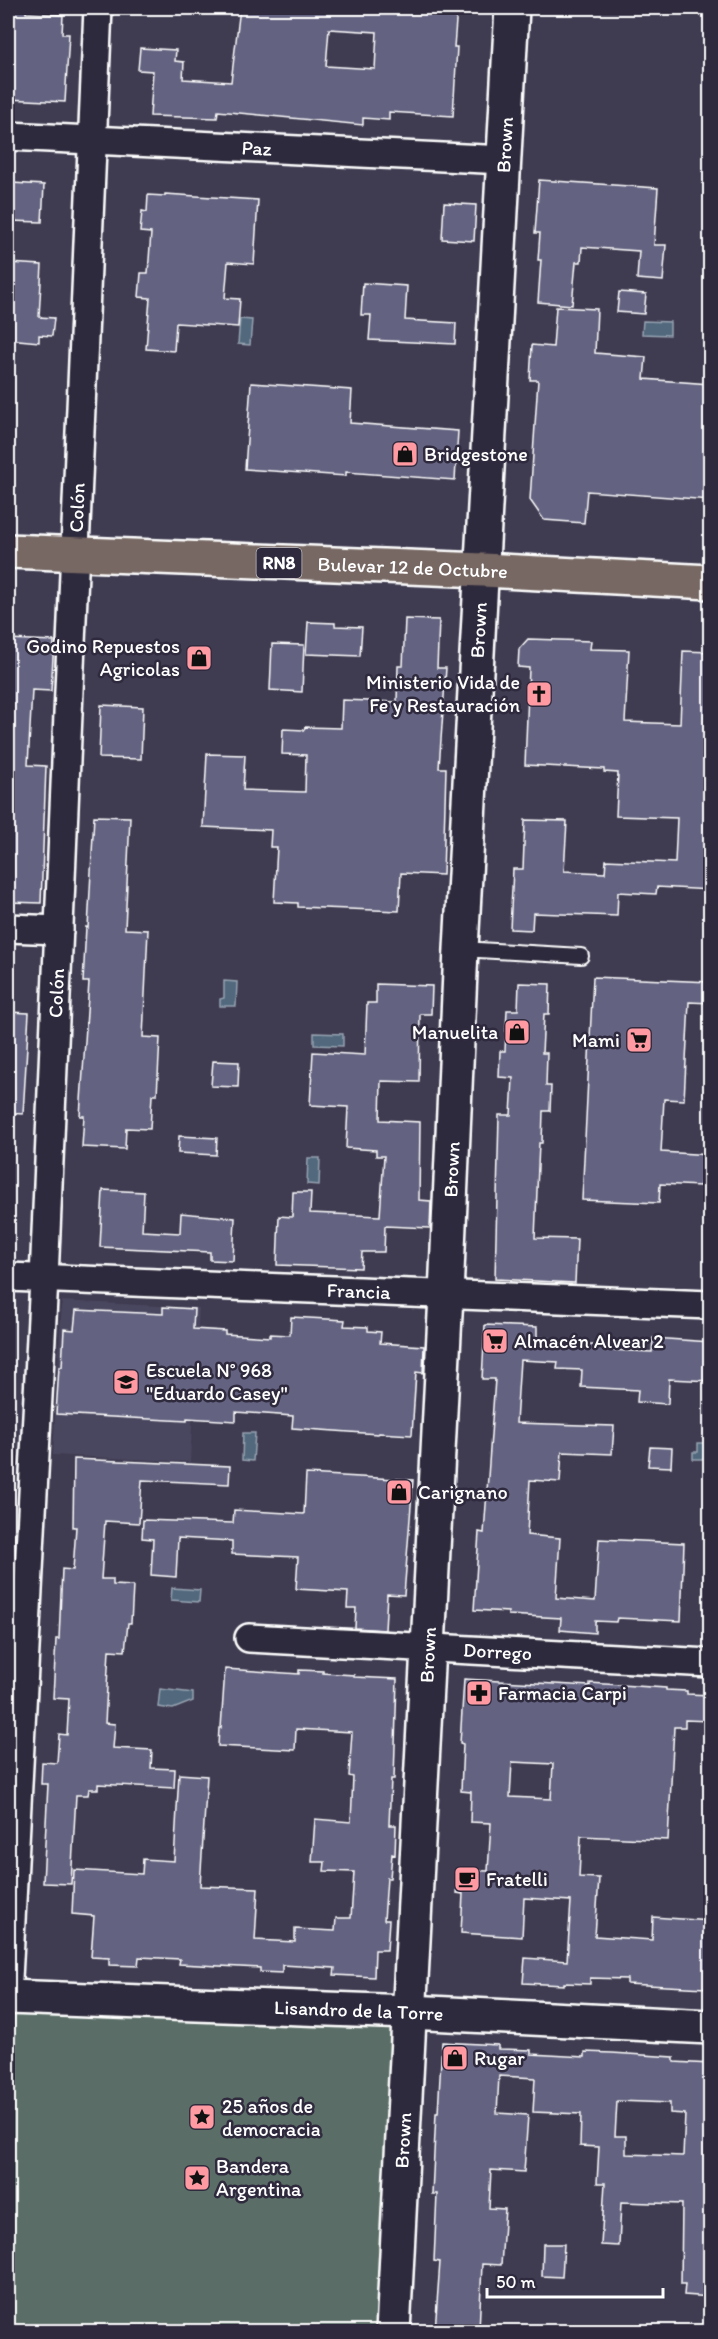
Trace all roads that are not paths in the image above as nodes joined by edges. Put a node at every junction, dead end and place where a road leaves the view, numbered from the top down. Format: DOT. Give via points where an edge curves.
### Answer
graph roads {
  1 [pos="98,8"];
  2 [pos="512,8"];
  3 [pos="8,136"];
  4 [pos="92,140"];
  5 [pos="505,160"];
  6 [pos="8,551"];
  7 [pos="75,555"];
  8 [pos="483,570"];
  9 [pos="711,582"];
  10 [pos="8,928"];
  11 [pos="59,930"];
  12 [pos="461,949"];
  13 [pos="581,956"];
  14 [pos="8,1277"];
  15 [pos="44,1279"];
  16 [pos="446,1295"];
  17 [pos="711,1305"];
  18 [pos="17,1627"];
  19 [pos="249,1638"];
  20 [pos="428,1649"];
  21 [pos="711,1663"];
  22 [pos="8,1979"];
  23 [pos="8,1997"];
  24 [pos="409,2012"];
  25 [pos="711,2027"];
  26 [pos="393,2331"];
  1 -- 4 [label="street, Colón"];
  2 -- 5 [label="street, Brown"];
  3 -- 4 [label="street, Paz"];
  4 -- 5 [label="street, Paz"];
  4 -- 7 [label="street, Colón"];
  5 -- 8 [label="street, Brown"];
  6 -- 7 [label="highway, Bulevar 12 de Octubre / RN8"];
  7 -- 8 [label="highway, Bulevar 12 de Octubre / RN8"];
  7 -- 11 [label="street, Colón"];
  8 -- 9 [label="highway, Bulevar 12 de Octubre / RN8"];
  8 -- 12 [label="street, Brown"];
  10 -- 11 [label="street"];
  11 -- 15 [label="street, Colón"];
  12 -- 13 [label="lane"];
  12 -- 16 [label="street, Brown"];
  14 -- 15 [label="street, Francia"];
  15 -- 16 [label="street, Francia"];
  15 -- 18 [label="street, Colón"];
  16 -- 17 [label="street, Francia"];
  16 -- 20 [label="street, Brown"];
  18 -- 22 [label="street, Colón"];
  19 -- 20 [label="street, Dorrego"];
  20 -- 21 [label="street, Dorrego"];
  20 -- 24 [label="street, Brown"];
  23 -- 24 [label="street, Lisandro de la Torre"];
  24 -- 25 [label="street, Lisandro de la Torre"];
  24 -- 26 [label="street, Brown"];
}
